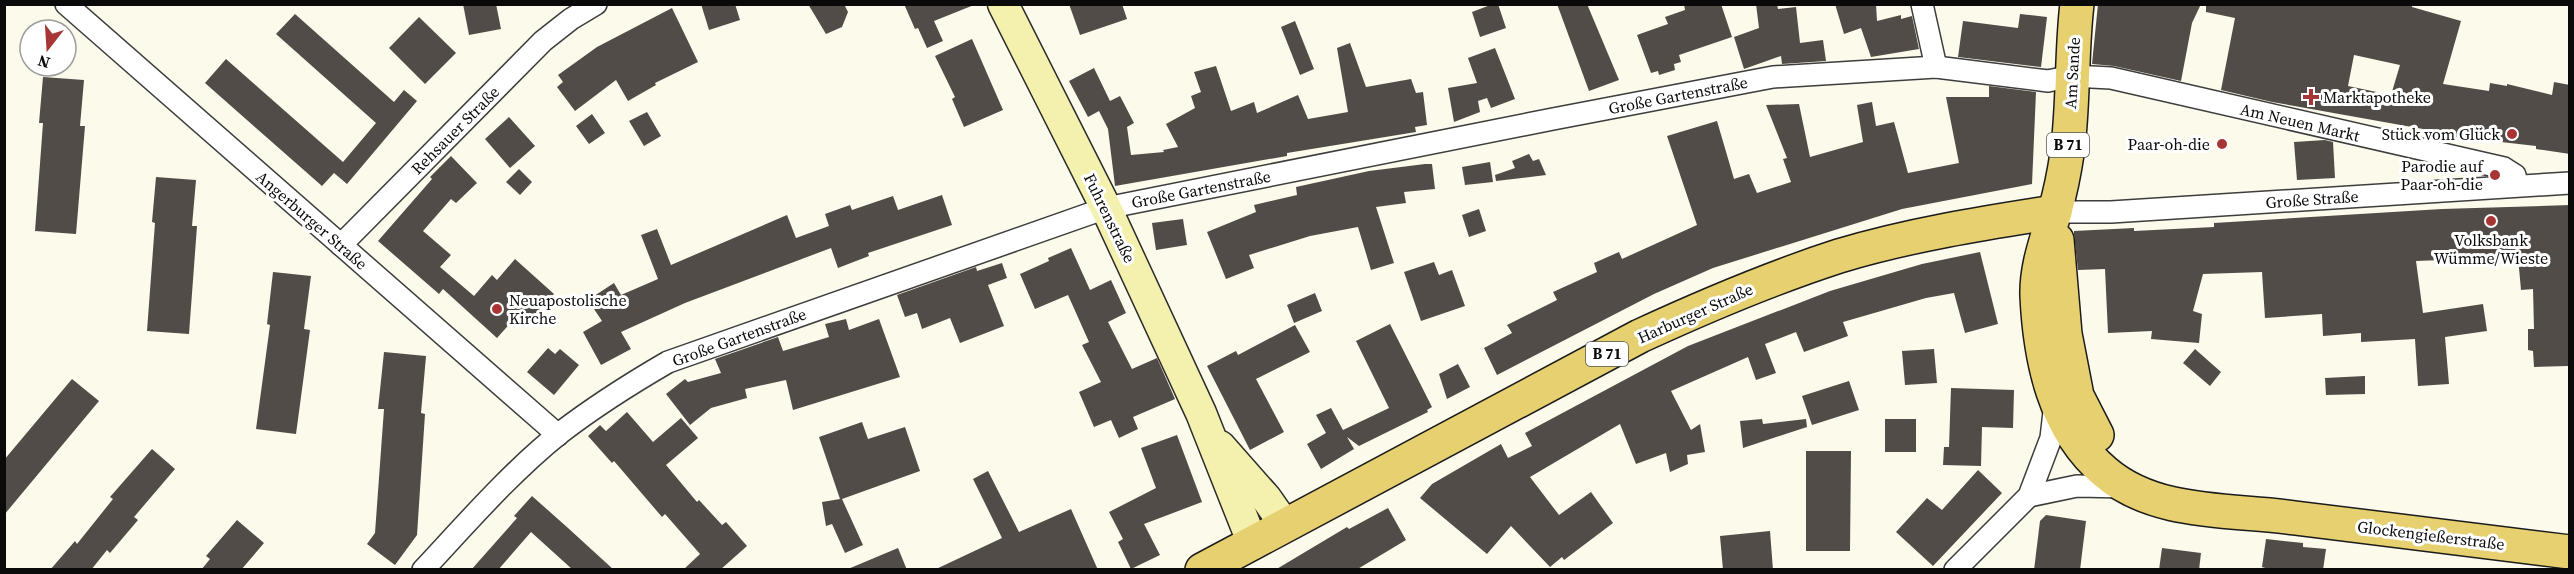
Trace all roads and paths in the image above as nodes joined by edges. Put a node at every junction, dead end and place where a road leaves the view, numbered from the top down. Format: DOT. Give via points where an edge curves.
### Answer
graph roads {
  1 [pos="66,4"];
  2 [pos="596,4"];
  3 [pos="1003,4"];
  4 [pos="1922,4"];
  5 [pos="2077,4"];
  6 [pos="570,12"];
  7 [pos="1936,67"];
  8 [pos="2072,76"];
  9 [pos="2570,183"];
  10 [pos="2517,185"];
  11 [pos="1106,208"];
  12 [pos="2055,212"];
  13 [pos="340,245"];
  14 [pos="2055,402"];
  15 [pos="558,435"];
  16 [pos="1210,435"];
  17 [pos="2126,487"];
  18 [pos="2029,496"];
  19 [pos="2292,517"];
  20 [pos="1285,525"];
  21 [pos="1253,544"];
  22 [pos="2570,552"];
  23 [pos="423,570"];
  24 [pos="1202,570"];
  25 [pos="1954,570"];
  1 -- 13 [label="street, Angerburger Straße"];
  2 -- 6 [label="street, Rehsauer Straße"];
  3 -- 11 [label="street, Fuhrenstraße"];
  4 -- 7 [label="street"];
  5 -- 8 [label="main road, Am Sande / B 71"];
  6 -- 13 [label="street, Rehsauer Straße"];
  7 -- 8 [label="street, Große Gartenstraße" via="2048,81"];
  7 -- 11 [label="street, Große Gartenstraße" via="1773,77"];
  8 -- 10 [label="street, Am Neuen Markt" via="2111,78 2504,168 2515,175"];
  8 -- 12 [label="main road, Am Sande / B 71" via="2067,150"];
  9 -- 10 [label="street, Große Straße"];
  10 -- 12 [label="street, Große Straße" via="2111,212"];
  11 -- 15 [label="street, Große Gartenstraße" via="668,362 618,391"];
  11 -- 16 [label="street, Fuhrenstraße"];
  12 -- 14 [label="main road, Glockengießerstraße" via="2041,256 2037,295 2045,361"];
  12 -- 19 [label="main road, Glockengießerstraße" via="2065,334 2077,396 2098,436 2132,469 2182,492"];
  12 -- 20 [label="main road, Harburger Straße / B 71" via="1972,224 1840,256 1710,303 1640,336"];
  13 -- 15 [label="street, Angerburger Straße"];
  14 -- 17 [label="main road, Glockengießerstraße" via="2083,447 2104,472"];
  14 -- 18 [label="street" via="2050,438"];
  15 -- 23 [label="street, Große Gartenstraße"];
  16 -- 20 [label="street, Fuhrenstraße"];
  16 -- 21 [label="street, Fuhrenstraße"];
  17 -- 18 [label="street" via="2077,486"];
  17 -- 19 [label="main road, Glockengießerstraße" via="2191,508"];
  18 -- 25 [label="street"];
  19 -- 22 [label="main road, Glockengießerstraße"];
  20 -- 21 [label="main road, Harburger Straße / B 71"];
  21 -- 24 [label="main road, Harburger Straße / B 71"];
}
